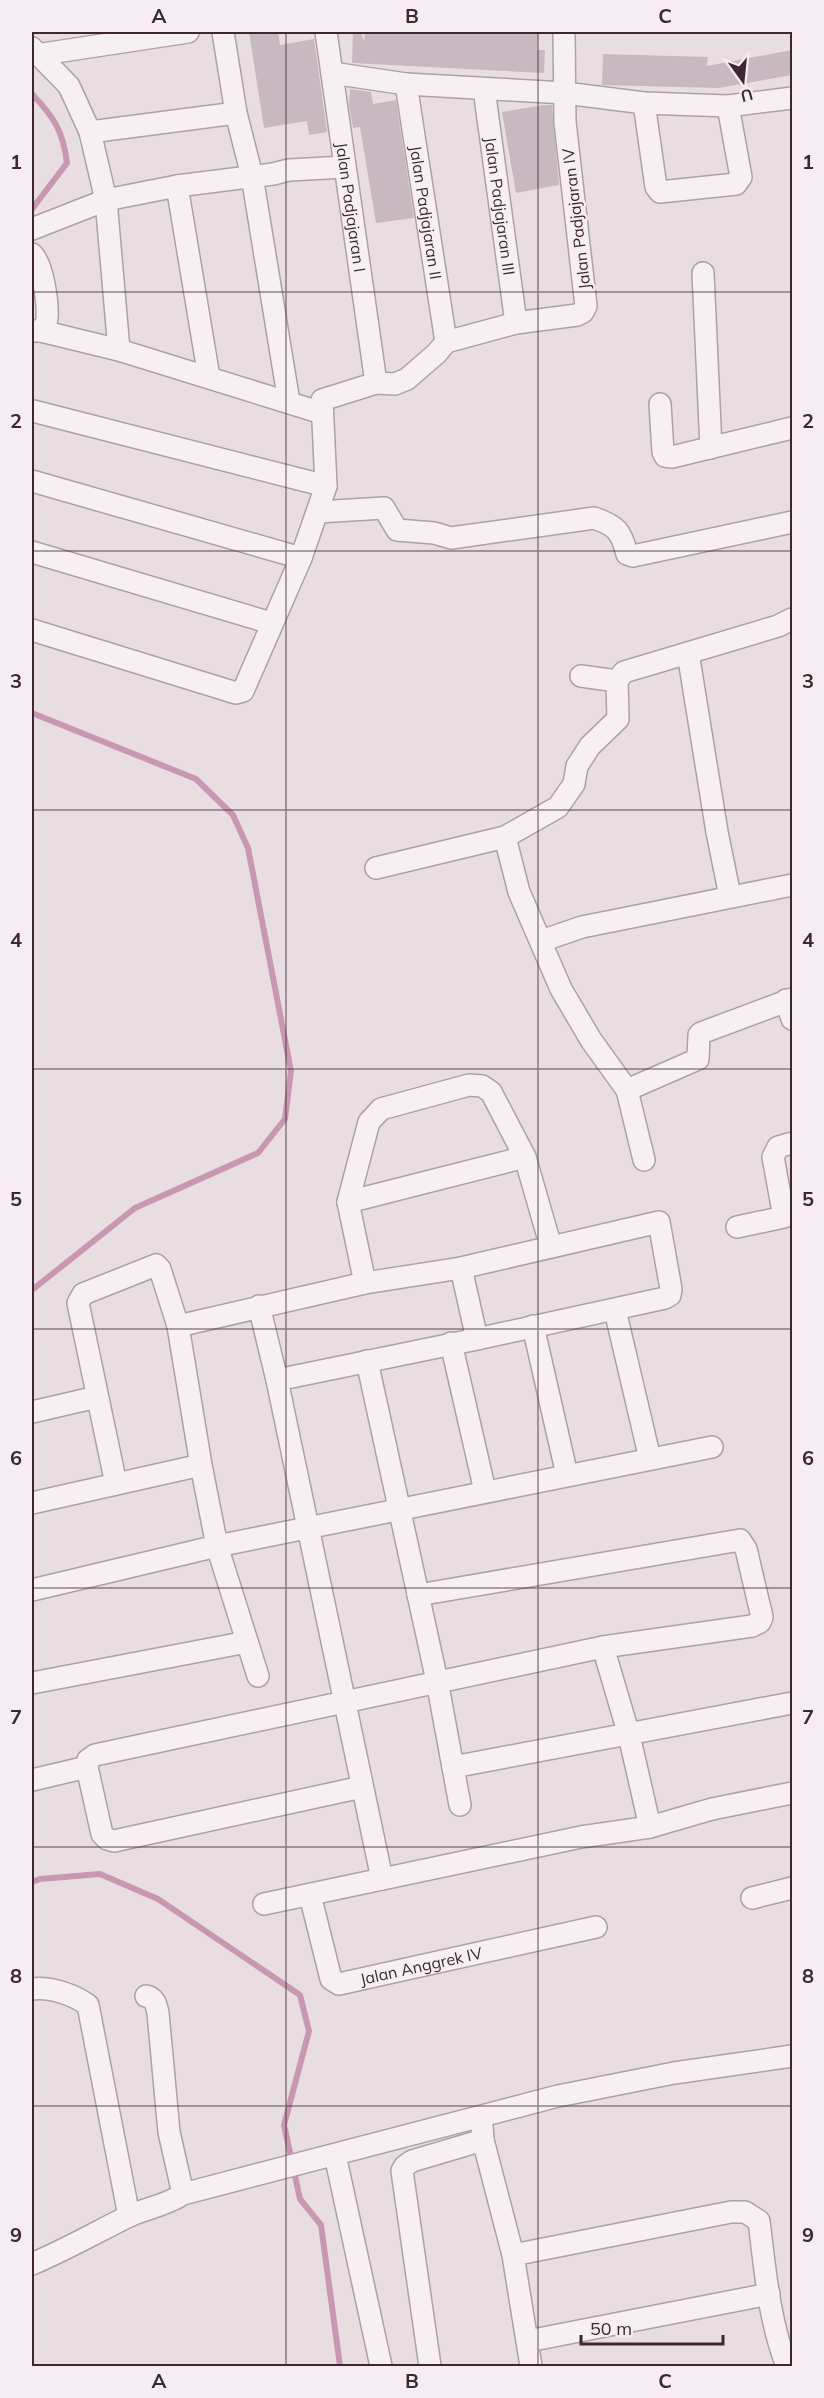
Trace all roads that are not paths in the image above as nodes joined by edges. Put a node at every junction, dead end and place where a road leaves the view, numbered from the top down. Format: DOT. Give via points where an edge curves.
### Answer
graph roads {
  1 [pos="188,32"];
  2 [pos="223,32"];
  3 [pos="326,32"];
  4 [pos="564,32"];
  5 [pos="34,52"];
  6 [pos="332,73"];
  7 [pos="406,84"];
  8 [pos="484,89"];
  9 [pos="565,93"];
  10 [pos="792,98"];
  11 [pos="644,103"];
  12 [pos="728,106"];
  13 [pos="236,113"];
  14 [pos="90,132"];
  15 [pos="345,167"];
  16 [pos="252,176"];
  17 [pos="177,186"];
  18 [pos="106,200"];
  19 [pos="32,229"];
  20 [pos="32,254"];
  21 [pos="703,273"];
  22 [pos="516,323"];
  23 [pos="36,331"];
  24 [pos="446,342"];
  25 [pos="119,350"];
  26 [pos="209,376"];
  27 [pos="376,383"];
  28 [pos="289,402"];
  29 [pos="660,404"];
  30 [pos="322,407"];
  31 [pos="32,412"];
  32 [pos="792,428"];
  33 [pos="711,448"];
  34 [pos="32,481"];
  35 [pos="326,486"];
  36 [pos="318,512"];
  37 [pos="792,522"];
  38 [pos="32,552"];
  39 [pos="301,558"];
  40 [pos="792,619"];
  41 [pos="271,623"];
  42 [pos="32,630"];
  43 [pos="688,653"];
  44 [pos="581,676"];
  45 [pos="617,681"];
  46 [pos="505,837"];
  47 [pos="376,867"];
  48 [pos="792,885"];
  49 [pos="730,896"];
  50 [pos="541,941"];
  51 [pos="790,1006"];
  52 [pos="627,1090"];
  53 [pos="792,1143"];
  54 [pos="641,1147"];
  55 [pos="525,1158"];
  56 [pos="348,1202"];
  57 [pos="737,1227"];
  58 [pos="550,1247"];
  59 [pos="461,1268"];
  60 [pos="364,1283"];
  61 [pos="259,1306"];
  62 [pos="615,1310"];
  63 [pos="178,1326"];
  64 [pos="534,1326"];
  65 [pos="477,1339"];
  66 [pos="451,1343"];
  67 [pos="367,1361"];
  68 [pos="277,1380"];
  69 [pos="97,1397"];
  70 [pos="32,1412"];
  71 [pos="711,1447"];
  72 [pos="650,1459"];
  73 [pos="201,1465"];
  74 [pos="567,1475"];
  75 [pos="116,1484"];
  76 [pos="485,1491"];
  77 [pos="32,1503"];
  78 [pos="399,1508"];
  79 [pos="307,1528"];
  80 [pos="217,1546"];
  81 [pos="32,1590"];
  82 [pos="418,1594"];
  83 [pos="247,1642"];
  84 [pos="603,1647"];
  85 [pos="258,1676"];
  86 [pos="437,1681"];
  87 [pos="32,1683"];
  88 [pos="344,1701"];
  89 [pos="792,1703"];
  90 [pos="629,1735"];
  91 [pos="87,1767"];
  92 [pos="453,1767"];
  93 [pos="32,1780"];
  94 [pos="362,1787"];
  95 [pos="792,1793"];
  96 [pos="460,1805"];
  97 [pos="650,1827"];
  98 [pos="381,1879"];
  99 [pos="792,1888"];
  100 [pos="310,1895"];
  101 [pos="752,1898"];
  102 [pos="264,1904"];
  103 [pos="596,1927"];
  104 [pos="32,1989"];
  105 [pos="146,1996"];
  106 [pos="792,2056"];
  107 [pos="481,2116"];
  108 [pos="483,2140"];
  109 [pos="335,2155"];
  110 [pos="183,2194"];
  111 [pos="129,2216"];
  112 [pos="513,2255"];
  113 [pos="32,2264"];
  114 [pos="769,2294"];
  115 [pos="528,2341"];
  116 [pos="786,2343"];
  117 [pos="381,2367"];
  118 [pos="430,2367"];
  119 [pos="531,2367"];
  120 [pos="787,2367"];
  1 -- 5 [label="street"];
  2 -- 13 [label="street"];
  3 -- 6 [label="street, Jalan Padjajaran I"];
  4 -- 9 [label="street"];
  5 -- 14 [label="street" via="69,86"];
  6 -- 7 [label="street"];
  6 -- 15 [label="street, Jalan Padjajaran I"];
  7 -- 8 [label="street"];
  7 -- 24 [label="street, Jalan Padjajaran II"];
  8 -- 9 [label="street"];
  8 -- 22 [label="street, Jalan Padjajaran III"];
  9 -- 11 [label="street"];
  9 -- 22 [label="street, Jalan Padjajaran IV" via="586,306 577,315"];
  10 -- 12 [label="street"];
  11 -- 12 [label="street"];
  11 -- 12 [label="street" via="656,187 660,192 740,181"];
  13 -- 14 [label="street"];
  13 -- 16 [label="street"];
  14 -- 18 [label="street"];
  15 -- 16 [label="street"];
  15 -- 27 [label="street, Jalan Padjajaran I"];
  16 -- 17 [label="street"];
  16 -- 28 [label="street"];
  17 -- 18 [label="street"];
  17 -- 26 [label="street"];
  18 -- 19 [label="street"];
  18 -- 25 [label="street"];
  20 -- 23 [label="street" via="42,273 47,321"];
  21 -- 33 [label="street"];
  22 -- 24 [label="street, Jalan Padjajaran IV"];
  23 -- 25 [label="street"];
  24 -- 27 [label="street" via="407,379 395,384"];
  25 -- 26 [label="street"];
  26 -- 28 [label="street"];
  27 -- 30 [label="street"];
  28 -- 30 [label="street"];
  29 -- 33 [label="street" via="665,456"];
  30 -- 35 [label="street"];
  31 -- 35 [label="street"];
  32 -- 33 [label="street"];
  34 -- 39 [label="street"];
  35 -- 36 [label="street"];
  36 -- 37 [label="street" via="384,508 398,530 434,532 451,538 594,518 619,531 627,554 633,556"];
  36 -- 39 [label="street"];
  38 -- 41 [label="street"];
  39 -- 41 [label="street"];
  40 -- 43 [label="street" via="778,627"];
  41 -- 42 [label="street" via="245,688 236,693"];
  43 -- 45 [label="street" via="624,672"];
  43 -- 49 [label="street"];
  44 -- 45 [label="street"];
  45 -- 46 [label="street" via="618,719 590,746 577,766 574,784 566,797 558,807"];
  46 -- 47 [label="street"];
  46 -- 50 [label="street" via="519,892"];
  48 -- 49 [label="street"];
  49 -- 50 [label="street" via="582,927"];
  50 -- 52 [label="street" via="561,989"];
  51 -- 52 [label="street" via="701,1033 698,1059"];
  52 -- 54 [label="street" via="644,1160"];
  53 -- 57 [label="street" via="778,1147 774,1154 784,1217"];
  55 -- 56 [label="street"];
  55 -- 56 [label="street" via="490,1092 469,1084 376,1112 369,1122"];
  55 -- 58 [label="street"];
  56 -- 60 [label="street"];
  58 -- 59 [label="street"];
  58 -- 62 [label="street" via="658,1222 670,1295"];
  59 -- 60 [label="street"];
  59 -- 65 [label="street"];
  60 -- 61 [label="street"];
  61 -- 63 [label="street"];
  61 -- 68 [label="street"];
  62 -- 64 [label="street"];
  62 -- 72 [label="street"];
  63 -- 69 [label="street" via="157,1265 80,1296 77,1307"];
  63 -- 73 [label="street"];
  64 -- 65 [label="street"];
  64 -- 74 [label="street"];
  65 -- 66 [label="street"];
  66 -- 67 [label="street"];
  66 -- 76 [label="street"];
  67 -- 68 [label="street"];
  67 -- 78 [label="street"];
  68 -- 79 [label="street"];
  69 -- 70 [label="street"];
  69 -- 75 [label="street"];
  71 -- 72 [label="street"];
  72 -- 74 [label="street"];
  73 -- 75 [label="street"];
  73 -- 80 [label="street"];
  74 -- 76 [label="street"];
  75 -- 77 [label="street"];
  76 -- 78 [label="street"];
  78 -- 79 [label="street"];
  78 -- 82 [label="street"];
  79 -- 80 [label="street"];
  79 -- 88 [label="street"];
  80 -- 81 [label="street"];
  80 -- 83 [label="street"];
  82 -- 84 [label="street" via="735,1540 744,1544 762,1610 760,1622"];
  82 -- 86 [label="street"];
  83 -- 85 [label="street"];
  83 -- 87 [label="street"];
  84 -- 86 [label="street"];
  84 -- 90 [label="street"];
  86 -- 88 [label="street"];
  86 -- 92 [label="street"];
  88 -- 91 [label="street" via="94,1755"];
  88 -- 94 [label="street"];
  89 -- 90 [label="street"];
  90 -- 92 [label="street"];
  90 -- 97 [label="street"];
  91 -- 93 [label="street"];
  91 -- 94 [label="street" via="102,1834 114,1841"];
  92 -- 96 [label="street"];
  94 -- 98 [label="street"];
  95 -- 97 [label="street" via="712,1809"];
  97 -- 98 [label="street" via="581,1837"];
  98 -- 100 [label="street"];
  99 -- 101 [label="street"];
  100 -- 102 [label="street"];
  100 -- 103 [label="street, Jalan Anggrek IV" via="331,1979 339,1984"];
  104 -- 111 [label="street" via="62,1993 88,2005"];
  105 -- 110 [label="street" via="152,1997 158,2013 169,2132"];
  106 -- 107 [label="street" via="641,2079"];
  107 -- 108 [label="street"];
  107 -- 109 [label="street"];
  108 -- 112 [label="street"];
  108 -- 118 [label="street" via="412,2161 402,2170"];
  109 -- 110 [label="street"];
  109 -- 117 [label="street"];
  110 -- 111 [label="street"];
  111 -- 113 [label="street"];
  112 -- 114 [label="street" via="745,2212 759,2221"];
  112 -- 115 [label="street"];
  114 -- 115 [label="street"];
  114 -- 116 [label="street"];
  115 -- 119 [label="street"];
  116 -- 120 [label="street"];
}
